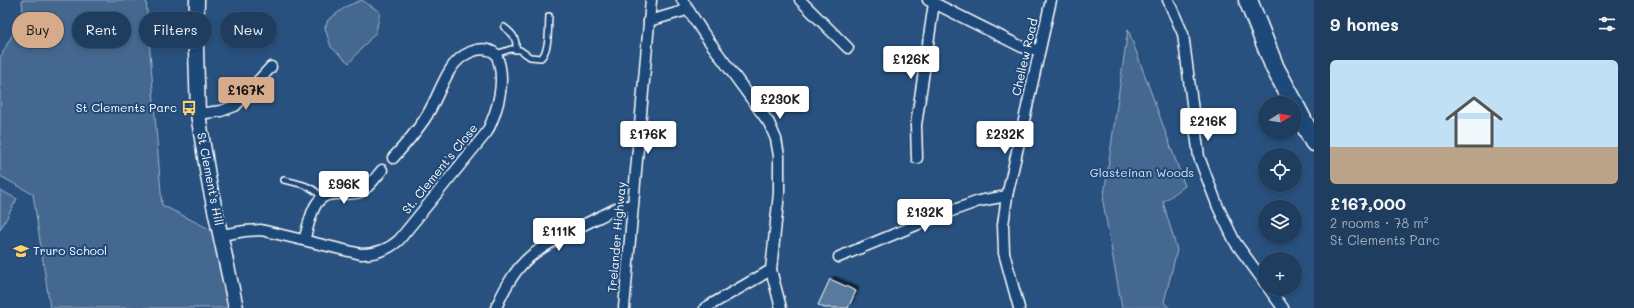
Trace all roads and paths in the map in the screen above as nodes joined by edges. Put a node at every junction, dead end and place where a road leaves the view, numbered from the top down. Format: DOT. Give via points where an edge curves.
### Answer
graph roads {
  1 [pos="197,0"];
  2 [pos="651,0"];
  3 [pos="682,0"];
  4 [pos="800,0"];
  5 [pos="1051,0"];
  6 [pos="1168,0"];
  7 [pos="931,2"];
  8 [pos="1249,5"];
  9 [pos="687,10"];
  10 [pos="549,16"];
  11 [pos="649,21"];
  12 [pos="504,27"];
  13 [pos="848,48"];
  14 [pos="516,50"];
  15 [pos="1039,50"];
  16 [pos="496,54"];
  17 [pos="270,67"];
  18 [pos="1290,96"];
  19 [pos="198,114"];
  20 [pos="1302,119"];
  21 [pos="1314,142"];
  22 [pos="393,158"];
  23 [pos="917,158"];
  24 [pos="382,170"];
  25 [pos="284,180"];
  26 [pos="1007,196"];
  27 [pos="322,198"];
  28 [pos="632,206"];
  29 [pos="221,235"];
  30 [pos="304,240"];
  31 [pos="839,257"];
  32 [pos="771,270"];
  33 [pos="1258,273"];
  34 [pos="1274,296"];
  35 [pos="236,308"];
  36 [pos="496,308"];
  37 [pos="624,308"];
  38 [pos="704,308"];
  39 [pos="781,308"];
  40 [pos="1018,308"];
  41 [pos="1283,308"];
  1 -- 19 [label="street, St Clement's Hill"];
  2 -- 11 [label="street, Trelander Highway"];
  3 -- 9 [label="street"];
  4 -- 13 [label="street"];
  5 -- 15 [label="street, Chellew Road"];
  6 -- 33 [label="street" via="1183,34 1199,157 1218,207 1235,242"];
  7 -- 15 [label="street" via="1022,47"];
  7 -- 23 [label="street" via="916,125"];
  8 -- 18 [label="highway" via="1275,68"];
  9 -- 11 [label="street"];
  9 -- 32 [label="street" via="769,123 776,139 779,156 779,193"];
  10 -- 14 [label="lane" via="545,54 540,58 530,57"];
  11 -- 28 [label="street, Trelander Highway"];
  12 -- 14 [label="lane" via="517,42"];
  14 -- 16 [label="lane"];
  15 -- 26 [label="street, Chellew Road"];
  16 -- 22 [label="street" via="487,49 478,49 461,59 451,69 425,119"];
  16 -- 30 [label="street, St. Clement's Close" via="500,66 500,90 496,112 487,132 399,240 386,250 365,254"];
  17 -- 19 [label="street" via="235,106"];
  19 -- 29 [label="street, St Clement's Hill"];
  20 -- 21 [label="highway"];
  24 -- 27 [label="street" via="361,191 353,194 331,194"];
  25 -- 27 [label="lane" via="313,189"];
  26 -- 31 [label="street" via="979,201 943,214"];
  26 -- 40 [label="street, Chellew Road" via="1003,225 1004,253"];
  27 -- 30 [label="street" via="315,206"];
  28 -- 36 [label="street" via="621,206 532,255 514,274"];
  28 -- 37 [label="street, Trelander Highway"];
  29 -- 30 [label="street, St. Clement's Close" via="261,230"];
  29 -- 35 [label="street, St Clement's Hill"];
  32 -- 38 [label="street"];
  32 -- 39 [label="street"];
  34 -- 41 [label="street"];
}
